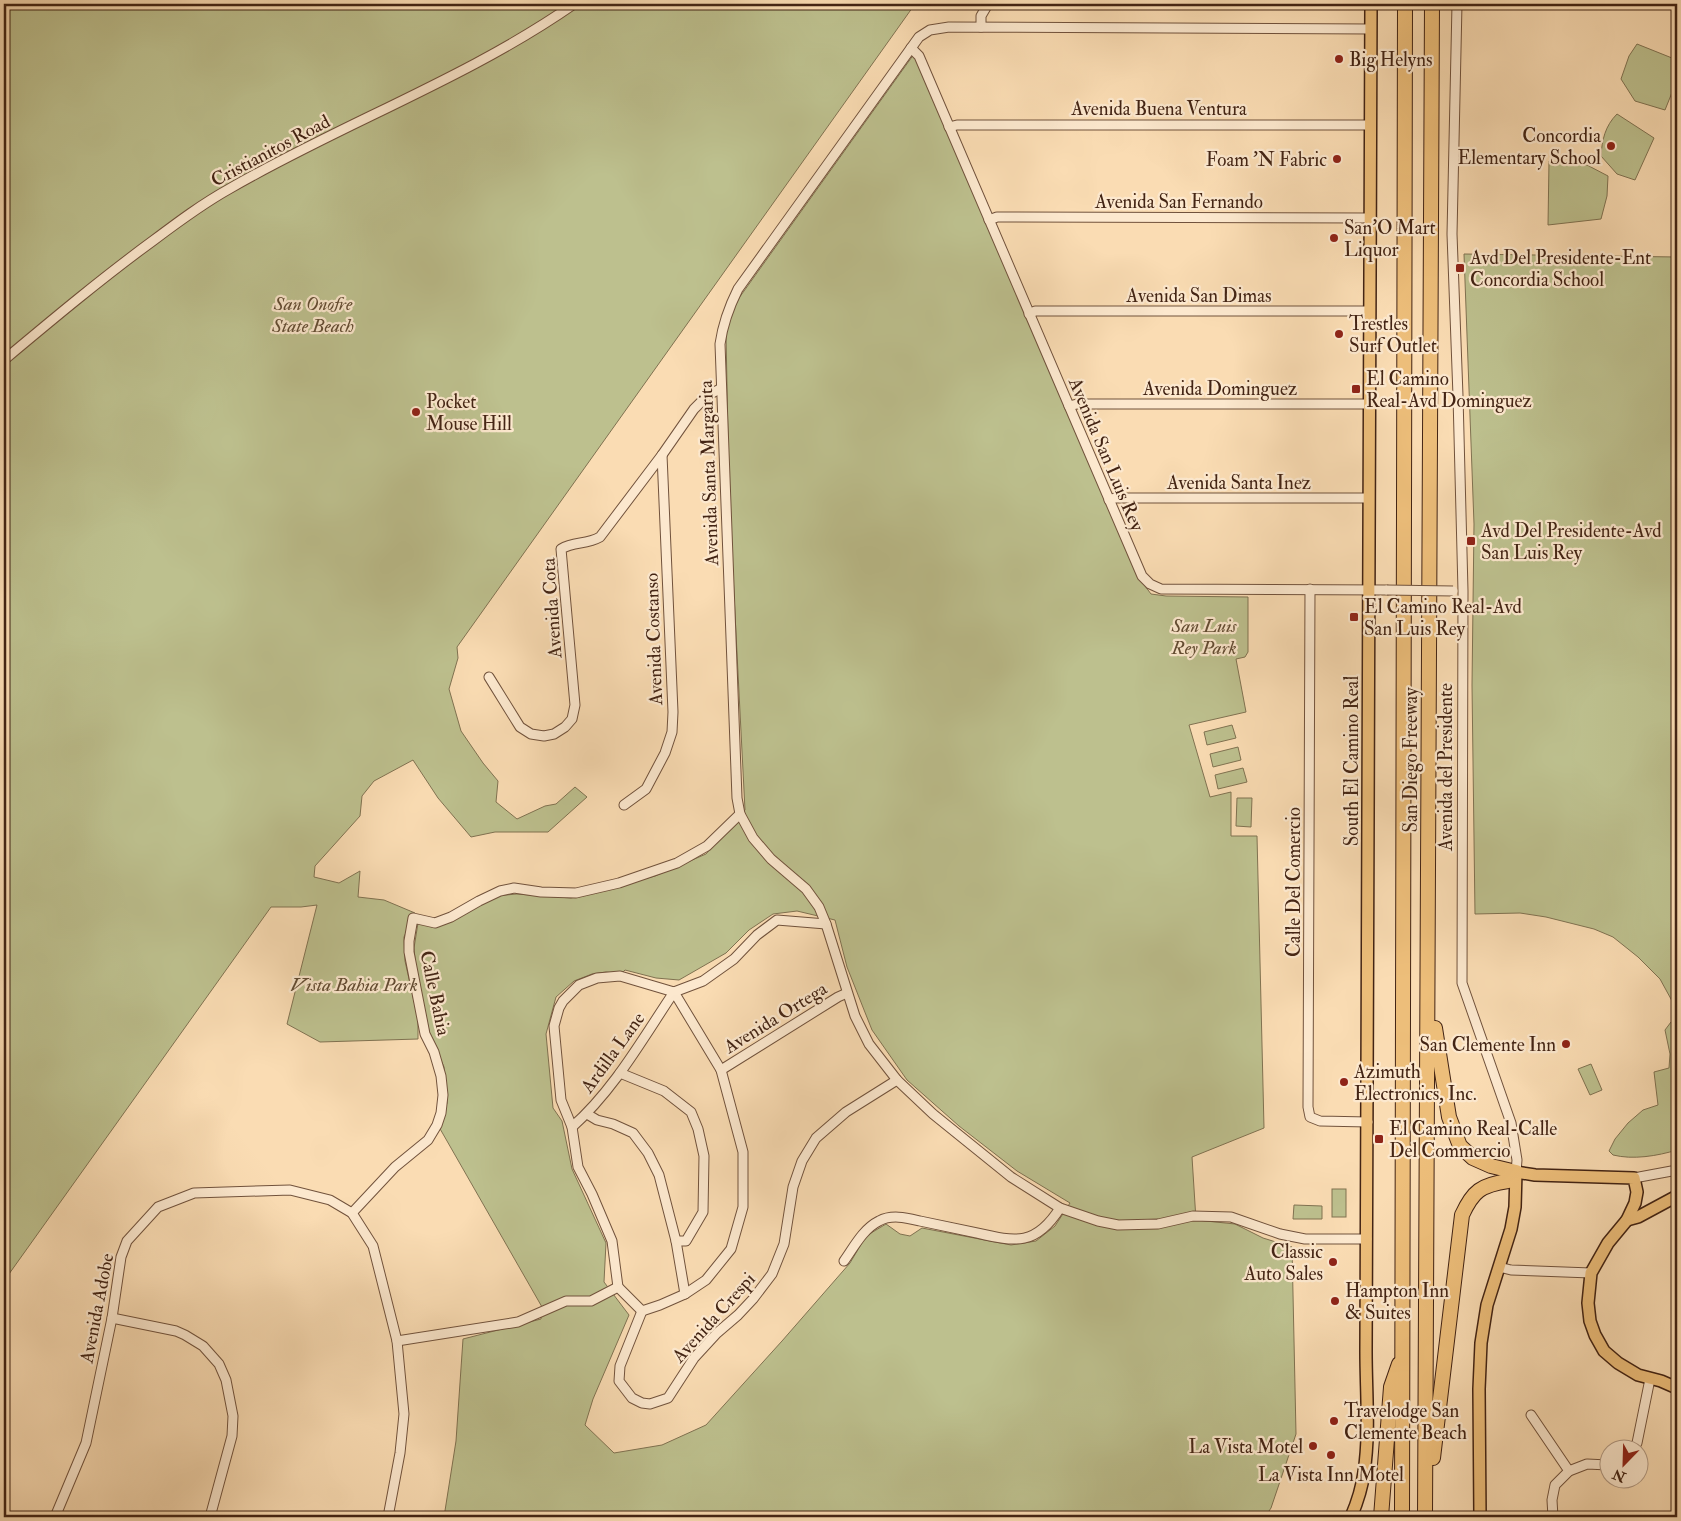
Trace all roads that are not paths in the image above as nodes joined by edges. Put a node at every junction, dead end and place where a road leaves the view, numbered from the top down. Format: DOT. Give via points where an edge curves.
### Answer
graph roads {
  1 [pos="574,4"];
  2 [pos="988,4"];
  3 [pos="1371,4"];
  4 [pos="1405,4"];
  5 [pos="1432,4"];
  6 [pos="1457,4"];
  7 [pos="981,28"];
  8 [pos="1371,29"];
  9 [pos="912,48"];
  10 [pos="1371,126"];
  11 [pos="949,127"];
  12 [pos="1370,218"];
  13 [pos="989,220"];
  14 [pos="1370,311"];
  15 [pos="1030,314"];
  16 [pos="4,360"];
  17 [pos="720,389"];
  18 [pos="1370,404"];
  19 [pos="1069,406"];
  20 [pos="662,455"];
  21 [pos="1369,498"];
  22 [pos="1109,500"];
  23 [pos="1310,589"];
  24 [pos="1369,590"];
  25 [pos="1463,591"];
  26 [pos="489,677"];
  27 [pos="624,805"];
  28 [pos="740,814"];
  29 [pos="826,924"];
  30 [pos="1428,990"];
  31 [pos="674,992"];
  32 [pos="847,993"];
  33 [pos="721,1070"];
  34 [pos="620,1073"];
  35 [pos="897,1080"];
  36 [pos="587,1114"];
  37 [pos="1368,1122"];
  38 [pos="572,1127"];
  39 [pos="1516,1172"];
  40 [pos="1677,1173"];
  41 [pos="1634,1178"];
  42 [pos="1677,1196"];
  43 [pos="1060,1208"];
  44 [pos="352,1213"];
  45 [pos="1627,1220"];
  46 [pos="1367,1239"];
  47 [pos="676,1241"];
  48 [pos="844,1261"];
  49 [pos="1499,1267"];
  50 [pos="1591,1273"];
  51 [pos="618,1287"];
  52 [pos="685,1294"];
  53 [pos="642,1311"];
  54 [pos="112,1318"];
  55 [pos="396,1341"];
  56 [pos="1403,1348"];
  57 [pos="1650,1379"];
  58 [pos="1677,1379"];
  59 [pos="1661,1381"];
  60 [pos="1677,1388"];
  61 [pos="1531,1414"];
  62 [pos="1638,1438"];
  63 [pos="1598,1465"];
  64 [pos="1569,1470"];
  65 [pos="55,1517"];
  66 [pos="210,1517"];
  67 [pos="388,1517"];
  68 [pos="1352,1517"];
  69 [pos="1381,1517"];
  70 [pos="1402,1517"];
  71 [pos="1425,1517"];
  72 [pos="1480,1517"];
  73 [pos="1553,1517"];
  1 -- 16 [label="street, Cristianitos Road" via="544,25 476,63 323,138 221,193 116,268"];
  2 -- 7 [label="street" via="981,16"];
  3 -- 8 [label="main road, South El Camino Real"];
  4 -- 56 [label="highway, San Diego Freeway"];
  5 -- 30 [label="highway, San Diego Freeway"];
  6 -- 25 [label="street, Avenida del Presidente" via="1452,234"];
  7 -- 8 [label="street, Avenida Santa Margarita"];
  7 -- 9 [label="street, Avenida Santa Margarita" via="930,30 919,37"];
  8 -- 10 [label="main road, South El Camino Real"];
  9 -- 11 [label="street, Avenida San Luis Rey" via="919,56"];
  9 -- 17 [label="street, Avenida Santa Margarita" via="738,289 722,327"];
  10 -- 11 [label="street, Avenida Buena Ventura" via="957,124"];
  10 -- 12 [label="main road, South El Camino Real"];
  11 -- 13 [label="street, Avenida San Luis Rey"];
  12 -- 13 [label="street, Avenida San Fernando" via="996,217"];
  12 -- 14 [label="main road, South El Camino Real"];
  13 -- 15 [label="street, Avenida San Luis Rey"];
  14 -- 15 [label="street, Avenida San Dimas" via="1035,311"];
  14 -- 18 [label="main road, South El Camino Real"];
  15 -- 19 [label="street, Avenida San Luis Rey"];
  17 -- 20 [label="street, Avenida Cota" via="708,395 694,410"];
  17 -- 28 [label="street, Avenida Santa Margarita"];
  18 -- 19 [label="street, Avenida Dominguez"];
  18 -- 21 [label="main road, South El Camino Real"];
  19 -- 22 [label="street, Avenida San Luis Rey"];
  20 -- 26 [label="street, Avenida Cota" via="600,537 590,543 569,544 561,549 575,705 572,719 554,734 531,734 520,727"];
  20 -- 27 [label="street, Avenida Costanso" via="672,732 646,789"];
  21 -- 22 [label="street, Avenida Santa Inez"];
  21 -- 24 [label="main road, South El Camino Real"];
  22 -- 23 [label="street, Avenida San Luis Rey" via="1142,576 1150,584 1162,589"];
  23 -- 24 [label="street, Avenida San Luis Rey"];
  23 -- 37 [label="street, Calle Del Comercio" via="1308,1107 1310,1117 1320,1121"];
  24 -- 25 [label="street, Avenida San Luis Rey, bridge"];
  24 -- 37 [label="main road, South El Camino Real"];
  25 -- 39 [label="street, Avenida del Presidente" via="1462,983 1510,1123"];
  28 -- 29 [label="street, Avenida Santa Margarita" via="753,838 771,859 806,889"];
  28 -- 44 [label="street, Calle Bahia" via="707,846 677,863 619,883 576,893 514,888 500,891 435,922 413,918 410,952 425,1034 441,1076 444,1095 441,1113 428,1140 395,1167"];
  29 -- 31 [label="street" via="777,920 734,959 703,981"];
  29 -- 32 [label="street, Avenida Santa Margarita"];
  30 -- 39 [label="highway" via="1449,1117 1460,1146 1473,1158"];
  30 -- 71 [label="highway, San Diego Freeway"];
  31 -- 33 [label="street"];
  31 -- 34 [label="street, Ardilla Lane"];
  31 -- 38 [label="street" via="620,976 597,978 579,985 563,1001 554,1032 561,1100"];
  32 -- 33 [label="street, Avenida Ortega"];
  32 -- 35 [label="street, Avenida Santa Margarita" via="869,1044"];
  33 -- 52 [label="street" via="743,1152 743,1207 731,1248 706,1280"];
  34 -- 36 [label="street, Ardilla Lane"];
  34 -- 47 [label="street" via="664,1091 690,1112 698,1130 704,1156 703,1212 686,1241"];
  35 -- 43 [label="street, Avenida Santa Margarita" via="933,1114 1011,1177"];
  35 -- 53 [label="street, Avenida Crespi" via="846,1112 816,1138 802,1161 793,1187 784,1244 772,1274 754,1299 694,1358 668,1398 650,1404 632,1398 619,1381 620,1366"];
  36 -- 38 [label="street, Ardilla Lane"];
  36 -- 47 [label="street" via="633,1133 648,1153 659,1174"];
  37 -- 46 [label="main road, South El Camino Real"];
  38 -- 51 [label="street" via="578,1167 612,1241"];
  39 -- 41 [label="main road"];
  39 -- 49 [label="main road, Avenida del Presidente" via="1511,1229"];
  39 -- 71 [label="highway" via="1508,1181 1492,1183 1476,1192 1462,1215"];
  40 -- 41 [label="street"];
  41 -- 45 [label="main road" via="1637,1192"];
  42 -- 45 [label="main road"];
  43 -- 46 [label="street, Avenida Santa Margarita" via="1118,1225 1158,1224 1193,1216 1231,1217 1305,1239"];
  43 -- 48 [label="street" via="1036,1234 1016,1240 889,1217 871,1225"];
  44 -- 54 [label="street, Avenida Adobe" via="330,1200 290,1190 194,1193 158,1207 127,1241 121,1257"];
  44 -- 55 [label="street, Avenida Adobe" via="373,1246"];
  45 -- 50 [label="main road" via="1608,1243"];
  46 -- 68 [label="main road, South El Camino Real" via="1367,1446 1364,1473"];
  47 -- 52 [label="street"];
  49 -- 50 [label="street"];
  49 -- 72 [label="main road, Avenida del Presidente" via="1480,1343"];
  50 -- 57 [label="main road" via="1588,1303 1595,1335 1604,1350 1618,1363"];
  51 -- 53 [label="street"];
  51 -- 55 [label="street" via="591,1301 566,1302 518,1322"];
  52 -- 53 [label="street"];
  54 -- 65 [label="street, Avenida Adobe" via="86,1443"];
  54 -- 66 [label="street" via="186,1335 203,1346 219,1364 226,1380 233,1416 232,1436"];
  55 -- 67 [label="street, Avenida Adobe" via="404,1414"];
  56 -- 69 [label="highway" via="1391,1388"];
  56 -- 70 [label="highway, San Diego Freeway"];
  57 -- 59 [label="main road"];
  57 -- 62 [label="street"];
  58 -- 59 [label="main road"];
  59 -- 60 [label="main road"];
  61 -- 64 [label="street"];
  63 -- 64 [label="street" via="1587,1464"];
  64 -- 73 [label="street" via="1555,1485"];
}
